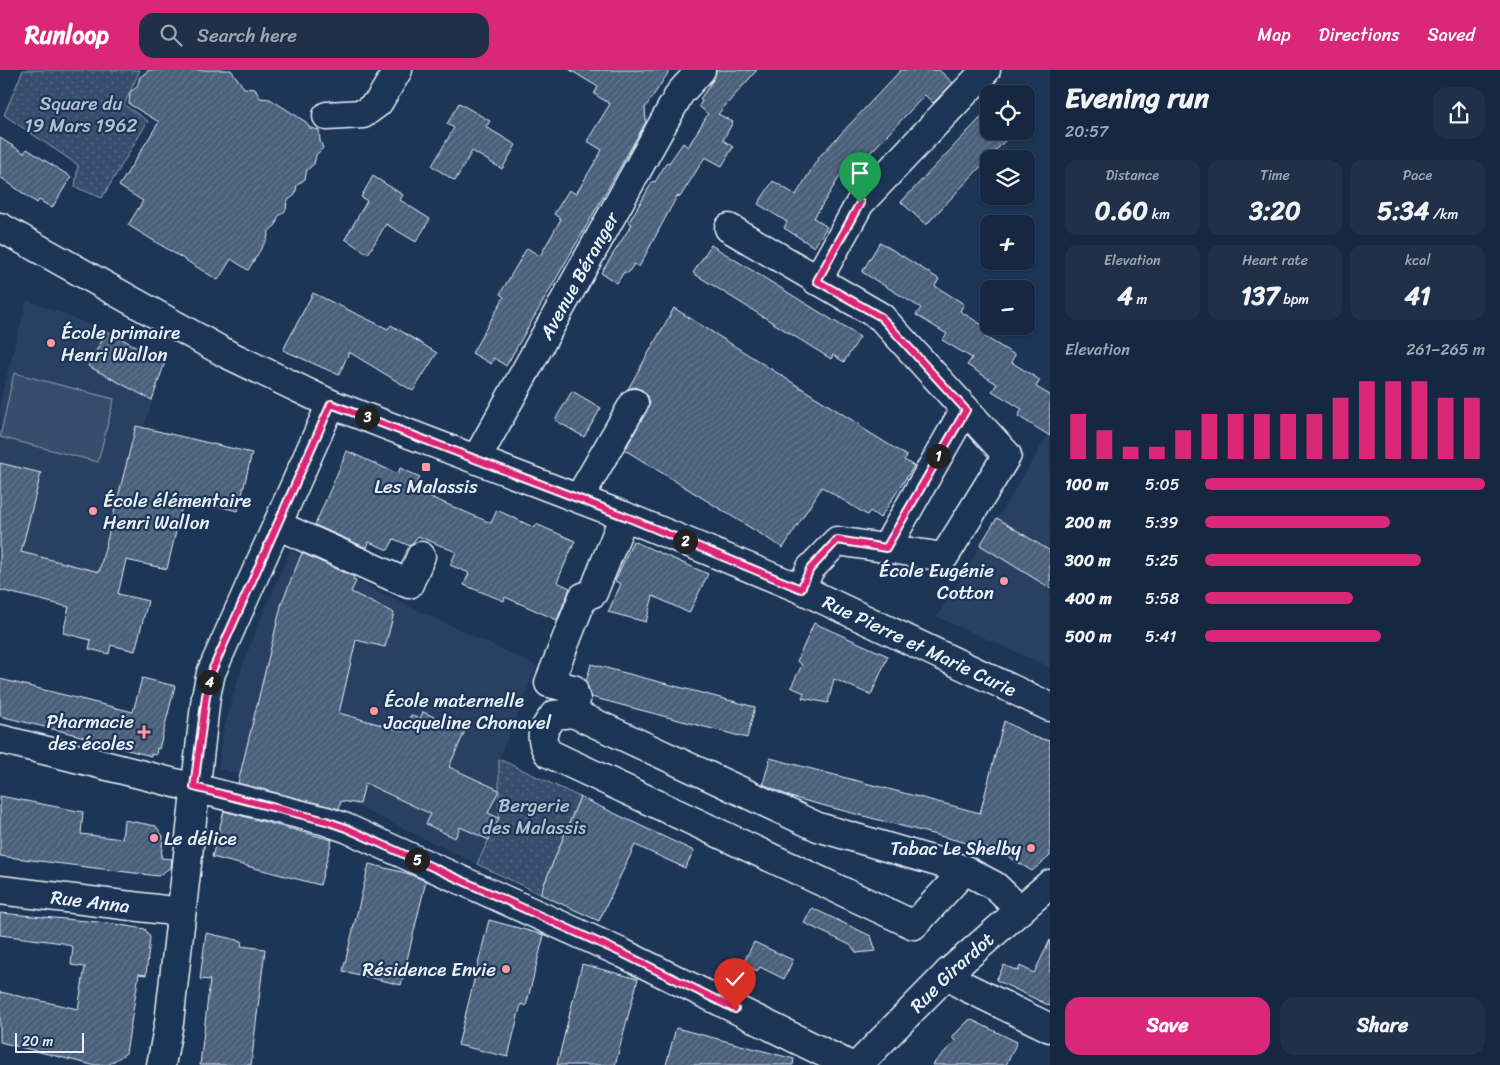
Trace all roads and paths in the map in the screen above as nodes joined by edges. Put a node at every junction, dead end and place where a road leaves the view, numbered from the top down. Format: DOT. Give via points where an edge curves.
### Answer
graph roads {
  1 [pos="398,70"];
  2 [pos="701,70"];
  3 [pos="986,70"];
  4 [pos="327,116"];
  5 [pos="0,227"];
  6 [pos="729,228"];
  7 [pos="817,281"];
  8 [pos="331,404"];
  9 [pos="634,404"];
  10 [pos="966,410"];
  11 [pos="477,458"];
  12 [pos="579,498"];
  13 [pos="624,516"];
  14 [pos="277,525"];
  15 [pos="886,548"];
  16 [pos="421,556"];
  17 [pos="801,589"];
  18 [pos="1050,707"];
  19 [pos="573,713"];
  20 [pos="0,739"];
  21 [pos="194,787"];
  22 [pos="965,870"];
  23 [pos="1050,884"];
  24 [pos="0,890"];
  25 [pos="1020,910"];
  26 [pos="182,912"];
  27 [pos="948,973"];
  28 [pos="1050,1028"];
  29 [pos="161,1065"];
  30 [pos="849,1065"];
  31 [pos="858,1065"];
  1 -- 4 [label="street" via="378,103 363,114"];
  2 -- 11 [label="street, Avenue Béranger" via="680,93"];
  3 -- 7 [label="street" via="860,203"];
  5 -- 8 [label="street, Rue Pierre et Marie Curie" via="227,354"];
  6 -- 7 [label="street"];
  7 -- 10 [label="street" via="881,317"];
  8 -- 11 [label="street, Rue Pierre et Marie Curie"];
  8 -- 14 [label="street"];
  9 -- 12 [label="street"];
  10 -- 15 [label="street"];
  10 -- 15 [label="street" via="1007,455 944,557"];
  11 -- 12 [label="street, Rue Pierre et Marie Curie"];
  12 -- 13 [label="street, Rue Pierre et Marie Curie"];
  13 -- 17 [label="street, Rue Pierre et Marie Curie"];
  13 -- 19 [label="street" via="593,593 583,597 549,682 572,689 576,700"];
  14 -- 16 [label="street" via="409,584"];
  14 -- 21 [label="street" via="211,673"];
  15 -- 17 [label="street" via="837,540 810,569"];
  17 -- 18 [label="street, Rue Pierre et Marie Curie"];
  19 -- 22 [label="street" via="818,828"];
  19 -- 22 [label="street" via="554,715 543,731 542,742 548,753 914,925"];
  20 -- 21 [label="street"];
  21 -- 26 [label="street"];
  21 -- 30 [label="street" via="346,828 622,953"];
  22 -- 25 [label="street" via="995,886"];
  23 -- 25 [label="street, Rue Girardot"];
  24 -- 26 [label="street, Rue Anna"];
  25 -- 27 [label="street, Rue Girardot"];
  26 -- 29 [label="street"];
  27 -- 28 [label="street" via="964,986"];
  27 -- 31 [label="street, Rue Girardot"];
}
